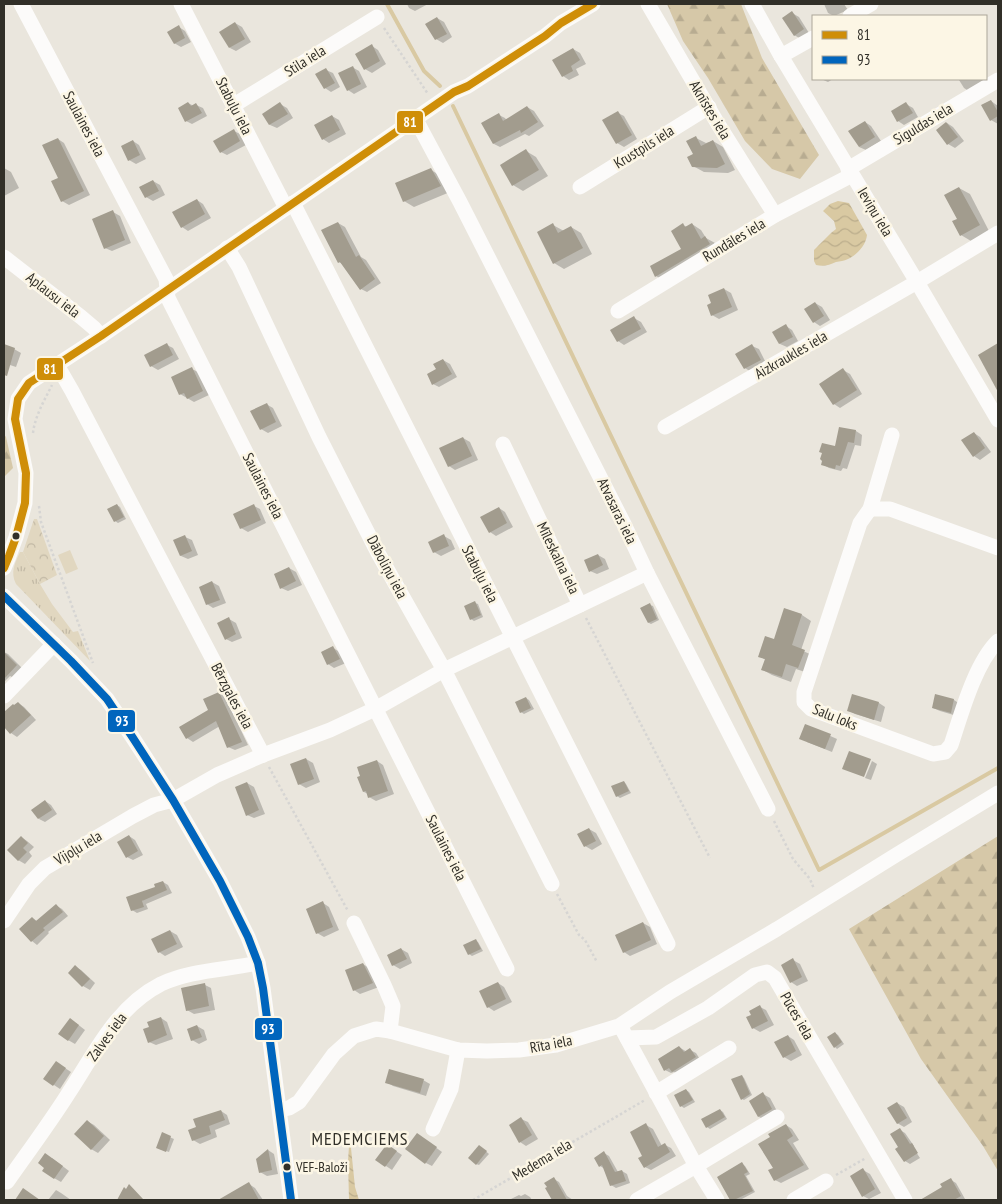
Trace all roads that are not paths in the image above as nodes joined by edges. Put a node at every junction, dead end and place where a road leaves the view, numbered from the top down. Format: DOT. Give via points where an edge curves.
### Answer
graph roads {
  1 [pos="21,4"];
  2 [pos="181,4"];
  3 [pos="593,4"];
  4 [pos="648,4"];
  5 [pos="752,4"];
  6 [pos="871,4"];
  7 [pos="852,15"];
  8 [pos="377,17"];
  9 [pos="812,39"];
  10 [pos="781,56"];
  11 [pos="998,80"];
  12 [pos="234,105"];
  13 [pos="709,107"];
  14 [pos="422,114"];
  15 [pos="850,172"];
  16 [pos="580,187"];
  17 [pos="289,205"];
  18 [pos="775,215"];
  19 [pos="998,233"];
  20 [pos="227,248"];
  21 [pos="4,257"];
  22 [pos="918,282"];
  23 [pos="167,290"];
  24 [pos="618,311"];
  25 [pos="101,336"];
  26 [pos="60,369"];
  27 [pos="993,400"];
  28 [pos="9,417"];
  29 [pos="998,420"];
  30 [pos="665,428"];
  31 [pos="892,435"];
  32 [pos="503,444"];
  33 [pos="870,508"];
  34 [pos="998,548"];
  35 [pos="4,568"];
  36 [pos="647,573"];
  37 [pos="4,596"];
  38 [pos="580,605"];
  39 [pos="512,638"];
  40 [pos="998,641"];
  41 [pos="54,644"];
  42 [pos="444,670"];
  43 [pos="4,696"];
  44 [pos="375,709"];
  45 [pos="263,755"];
  46 [pos="998,793"];
  47 [pos="173,800"];
  48 [pos="768,809"];
  49 [pos="552,884"];
  50 [pos="4,921"];
  51 [pos="354,924"];
  52 [pos="668,944"];
  53 [pos="258,963"];
  54 [pos="507,969"];
  55 [pos="390,1030"];
  56 [pos="623,1032"];
  57 [pos="729,1048"];
  58 [pos="458,1050"];
  59 [pos="656,1093"];
  60 [pos="280,1110"];
  61 [pos="777,1117"];
  62 [pos="433,1129"];
  63 [pos="696,1166"];
  64 [pos="7,1182"];
  65 [pos="826,1182"];
  66 [pos="291,1200"];
  67 [pos="637,1200"];
  68 [pos="717,1200"];
  69 [pos="794,1200"];
  70 [pos="905,1200"];
  1 -- 23 [label="street, Saulaines iela" via="166,279"];
  2 -- 12 [label="street, Stabuļu iela"];
  3 -- 14 [label="street"];
  4 -- 13 [label="street, Aknīstes iela"];
  5 -- 10 [label="street, Ieviņu iela"];
  6 -- 7 [label="street"];
  8 -- 12 [label="street, Stila iela"];
  9 -- 10 [label="street"];
  10 -- 15 [label="street, Ieviņu iela"];
  11 -- 15 [label="street, Siguldas iela"];
  12 -- 17 [label="street, Stabuļu iela"];
  13 -- 16 [label="street, Krustpils iela"];
  13 -- 18 [label="street, Aknīstes iela"];
  14 -- 17 [label="street"];
  14 -- 36 [label="street, Atvasaras iela" via="460,202"];
  15 -- 18 [label="street, Rundāles iela"];
  15 -- 22 [label="street, Ieviņu iela"];
  17 -- 20 [label="street"];
  17 -- 39 [label="street, Stabuļu iela"];
  18 -- 24 [label="street, Rundāles iela"];
  19 -- 22 [label="street, Aizkraukles iela"];
  20 -- 23 [label="street"];
  20 -- 42 [label="street, Dāboliņu iela" via="319,437"];
  21 -- 25 [label="street, Aplausu iela"];
  22 -- 27 [label="street, Ieviņu iela"];
  22 -- 30 [label="street, Aizkraukles iela"];
  23 -- 25 [label="street"];
  23 -- 44 [label="street, Saulaines iela" via="168,298"];
  25 -- 26 [label="street"];
  26 -- 28 [label="street" via="29,383"];
  26 -- 45 [label="street, Bērzgales iela"];
  27 -- 29 [label="street, Ieviņu iela"];
  28 -- 35 [label="street" via="26,473 27,488 16,537"];
  31 -- 33 [label="street, Salu loks"];
  32 -- 38 [label="street, Mīleskalna iela"];
  33 -- 34 [label="street" via="890,509"];
  33 -- 40 [label="street, Salu loks" via="860,523 804,692 804,702 811,709 933,754 945,752 982,663"];
  36 -- 38 [label="street, Mīleskalna iela"];
  36 -- 48 [label="street, Atvasaras iela"];
  37 -- 41 [label="street"];
  38 -- 39 [label="street, Vijoļu iela"];
  39 -- 42 [label="street, Vijoļu iela"];
  39 -- 52 [label="street, Stabuļu iela"];
  41 -- 43 [label="street"];
  41 -- 47 [label="street" via="107,699"];
  42 -- 44 [label="street, Vijoļu iela"];
  42 -- 49 [label="street, Dāboliņu iela"];
  44 -- 45 [label="street, Vijoļu iela"];
  44 -- 54 [label="street, Saulaines iela"];
  45 -- 47 [label="street, Vijoļu iela" via="217,775"];
  46 -- 56 [label="street, Rīta iela" via="670,992"];
  47 -- 50 [label="street, Vijoļu iela" via="154,805 45,868 29,884"];
  47 -- 53 [label="street" via="220,881"];
  51 -- 55 [label="street" via="393,1006"];
  53 -- 60 [label="street"];
  53 -- 64 [label="street, Zalves iela" via="186,975 140,997 120,1016 98,1046"];
  55 -- 58 [label="street, Rīta iela"];
  55 -- 60 [label="street, Rīta iela" via="376,1029 354,1036 334,1054 299,1102"];
  56 -- 58 [label="street, Rīta iela" via="519,1050"];
  56 -- 59 [label="street"];
  56 -- 70 [label="street, Pūces iela" via="656,1037 708,1008 755,975 766,972 776,978"];
  57 -- 59 [label="street"];
  58 -- 62 [label="street" via="451,1089"];
  59 -- 63 [label="street"];
  60 -- 66 [label="street"];
  61 -- 63 [label="street"];
  63 -- 67 [label="street"];
  63 -- 68 [label="street"];
  65 -- 69 [label="street"];
}
